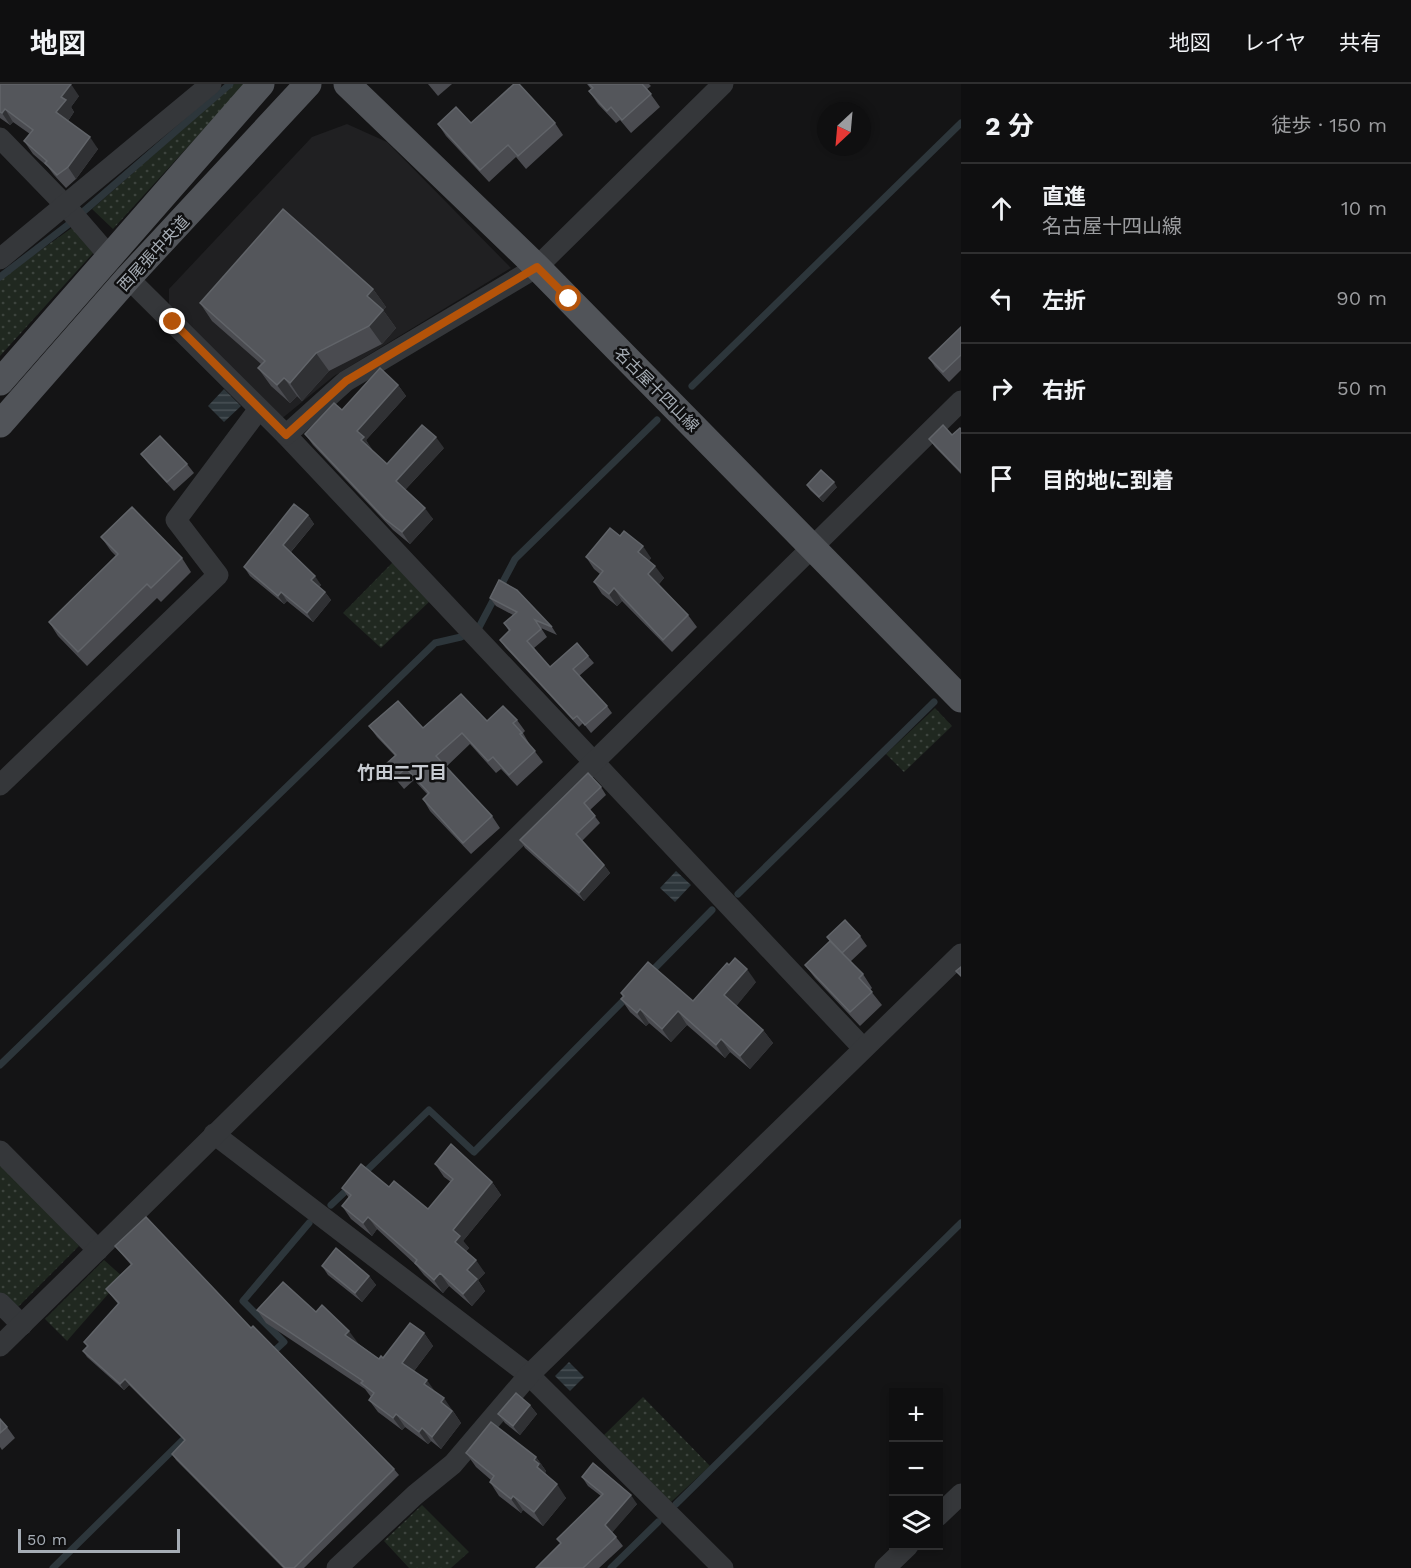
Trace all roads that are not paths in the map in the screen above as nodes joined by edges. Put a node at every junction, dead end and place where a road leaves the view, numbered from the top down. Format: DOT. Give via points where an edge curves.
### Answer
graph roads {
  1 [pos="211,84"];
  2 [pos="261,84"];
  3 [pos="308,84"];
  4 [pos="347,84"];
  5 [pos="723,84"];
  6 [pos="0,138"];
  7 [pos="66,206"];
  8 [pos="0,259"];
  9 [pos="537,267"];
  10 [pos="120,268"];
  11 [pos="0,382"];
  12 [pos="961,401"];
  13 [pos="259,409"];
  14 [pos="0,424"];
  15 [pos="286,435"];
  16 [pos="813,547"];
  17 [pos="961,699"];
  18 [pos="591,762"];
  19 [pos="0,785"];
  20 [pos="961,954"];
  21 [pos="863,1048"];
  22 [pos="214,1134"];
  23 [pos="0,1151"];
  24 [pos="98,1250"];
  25 [pos="0,1303"];
  26 [pos="22,1325"];
  27 [pos="0,1346"];
  28 [pos="530,1375"];
  29 [pos="961,1494"];
  30 [pos="943,1512"];
  31 [pos="903,1550"];
  32 [pos="337,1568"];
  33 [pos="723,1568"];
  34 [pos="885,1568"];
  1 -- 7 [label="street"];
  2 -- 10 [label="main road, 西尾張中央道"];
  3 -- 10 [label="main road, 西尾張中央道"];
  4 -- 9 [label="main road, 名古屋十四山線"];
  5 -- 9 [label="street"];
  6 -- 7 [label="street"];
  7 -- 8 [label="street"];
  7 -- 10 [label="street"];
  9 -- 15 [label="street" via="346,381"];
  9 -- 16 [label="main road, 名古屋十四山線"];
  10 -- 11 [label="main road, 西尾張中央道"];
  10 -- 13 [label="street"];
  10 -- 14 [label="main road, 西尾張中央道"];
  12 -- 16 [label="street"];
  13 -- 15 [label="street"];
  13 -- 19 [label="street" via="176,520 218,574"];
  15 -- 18 [label="street"];
  16 -- 17 [label="main road, 名古屋十四山線"];
  16 -- 18 [label="street"];
  18 -- 21 [label="street"];
  18 -- 22 [label="street"];
  20 -- 21 [label="street"];
  21 -- 28 [label="street"];
  22 -- 24 [label="street"];
  22 -- 28 [label="street"];
  23 -- 24 [label="street"];
  24 -- 26 [label="street"];
  25 -- 26 [label="street"];
  26 -- 27 [label="street"];
  28 -- 32 [label="street" via="453,1464"];
  28 -- 33 [label="street"];
  29 -- 30 [label="street"];
  31 -- 34 [label="street"];
}
